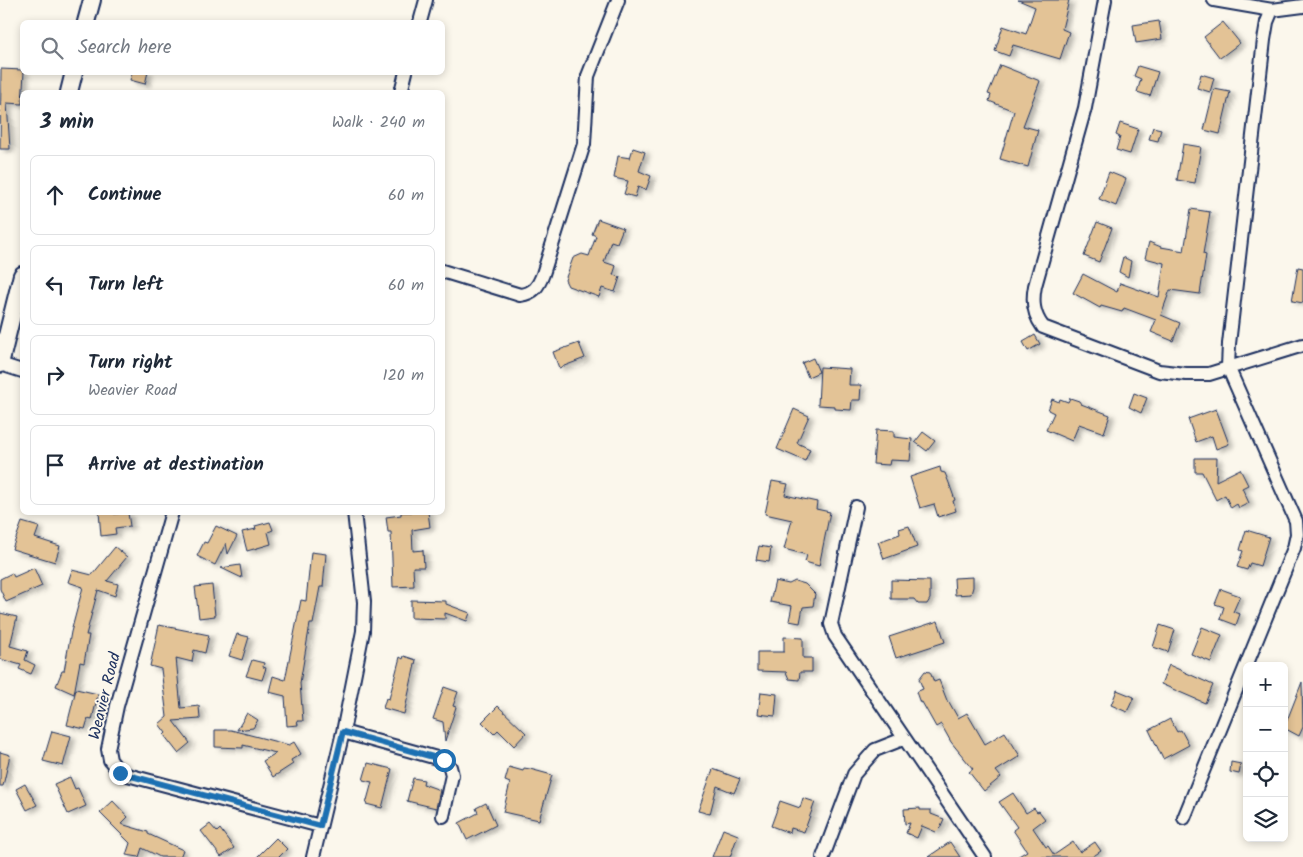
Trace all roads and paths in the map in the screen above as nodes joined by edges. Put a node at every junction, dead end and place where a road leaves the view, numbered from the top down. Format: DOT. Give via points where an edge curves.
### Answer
graph roads {
  1 [pos="92,0"];
  2 [pos="426,0"];
  3 [pos="618,0"];
  4 [pos="1105,0"];
  5 [pos="1214,0"];
  6 [pos="1303,6"];
  7 [pos="1272,10"];
  8 [pos="87,20"];
  9 [pos="421,20"];
  10 [pos="73,75"];
  11 [pos="405,75"];
  12 [pos="69,90"];
  13 [pos="402,90"];
  14 [pos="445,273"];
  15 [pos="20,283"];
  16 [pos="1303,345"];
  17 [pos="0,364"];
  18 [pos="1228,367"];
  19 [pos="20,370"];
  20 [pos="856,507"];
  21 [pos="171,515"];
  22 [pos="354,515"];
  23 [pos="343,732"];
  24 [pos="903,739"];
  25 [pos="443,816"];
  26 [pos="1184,818"];
  27 [pos="320,826"];
  28 [pos="313,857"];
  29 [pos="823,857"];
  30 [pos="985,857"];
  1 -- 8 [label="street"];
  2 -- 9 [label="street"];
  3 -- 14 [label="street" via="588,76 584,144 538,288 520,295"];
  4 -- 18 [label="street" via="1085,108 1033,294 1035,315 1043,327 1159,372 1209,374"];
  5 -- 7 [label="street"];
  6 -- 7 [label="street"];
  7 -- 18 [label="street" via="1264,40"];
  10 -- 12 [label="street"];
  11 -- 13 [label="street"];
  15 -- 17 [label="street"];
  16 -- 18 [label="street"];
  17 -- 19 [label="street"];
  18 -- 26 [label="street" via="1296,520 1297,534"];
  20 -- 24 [label="street" via="831,624 835,636"];
  21 -- 27 [label="street, Weavier Road" via="117,706 108,750 110,760 120,773"];
  22 -- 23 [label="street" via="364,602 363,631"];
  23 -- 25 [label="street" via="444,760 452,776"];
  23 -- 27 [label="street"];
  24 -- 29 [label="street" via="875,750 854,774"];
  24 -- 30 [label="street"];
  27 -- 28 [label="street"];
}
